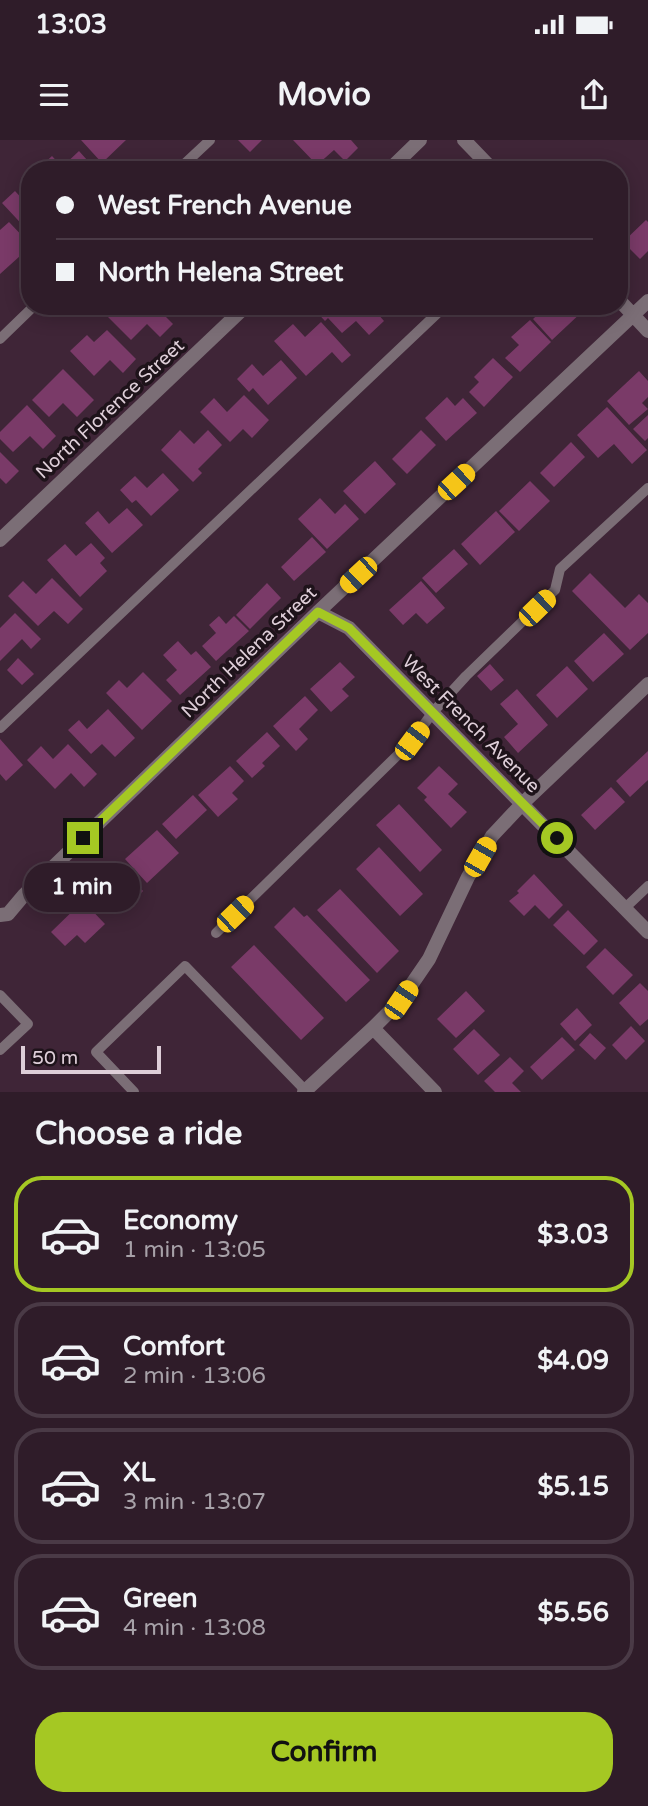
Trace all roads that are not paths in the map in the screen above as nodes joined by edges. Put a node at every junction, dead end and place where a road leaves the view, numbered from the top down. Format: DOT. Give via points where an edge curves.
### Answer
graph roads {
  1 [pos="210,140"];
  2 [pos="420,140"];
  3 [pos="464,140"];
  4 [pos="188,161"];
  5 [pos="398,161"];
  6 [pos="484,161"];
  7 [pos="648,301"];
  8 [pos="628,310"];
  9 [pos="25,315"];
  10 [pos="237,315"];
  11 [pos="436,315"];
  12 [pos="633,315"];
  13 [pos="648,331"];
  14 [pos="0,339"];
  15 [pos="648,488"];
  16 [pos="0,540"];
  17 [pos="318,612"];
  18 [pos="648,684"];
  19 [pos="433,712"];
  20 [pos="0,728"];
  21 [pos="523,803"];
  22 [pos="648,886"];
  23 [pos="625,908"];
  24 [pos="0,915"];
  25 [pos="648,932"];
  26 [pos="216,933"];
  27 [pos="0,995"];
  28 [pos="373,1028"];
  29 [pos="0,1050"];
  30 [pos="304,1091"];
  31 [pos="134,1092"];
  32 [pos="435,1092"];
  1 -- 4 [label="lane"];
  2 -- 5 [label="street"];
  3 -- 6 [label="street"];
  7 -- 12 [label="street, North Helena Street"];
  8 -- 12 [label="street"];
  9 -- 14 [label="lane"];
  10 -- 16 [label="street, North Florence Street"];
  11 -- 20 [label="lane"];
  12 -- 13 [label="street"];
  12 -- 17 [label="street, North Helena Street"];
  15 -- 19 [label="lane" via="560,569 555,590"];
  17 -- 19 [label="street, West French Avenue" via="349,628"];
  17 -- 24 [label="street, North Helena Street" via="8,914"];
  18 -- 21 [label="street"];
  19 -- 21 [label="street, West French Avenue"];
  19 -- 26 [label="lane" via="412,741"];
  21 -- 23 [label="street, West French Avenue"];
  21 -- 28 [label="street" via="492,836 429,959 401,1000"];
  22 -- 23 [label="lane"];
  23 -- 25 [label="street, West French Avenue"];
  27 -- 29 [label="lane" via="28,1024"];
  28 -- 30 [label="street"];
  28 -- 32 [label="street"];
  30 -- 31 [label="lane" via="186,966 96,1052"];
}
